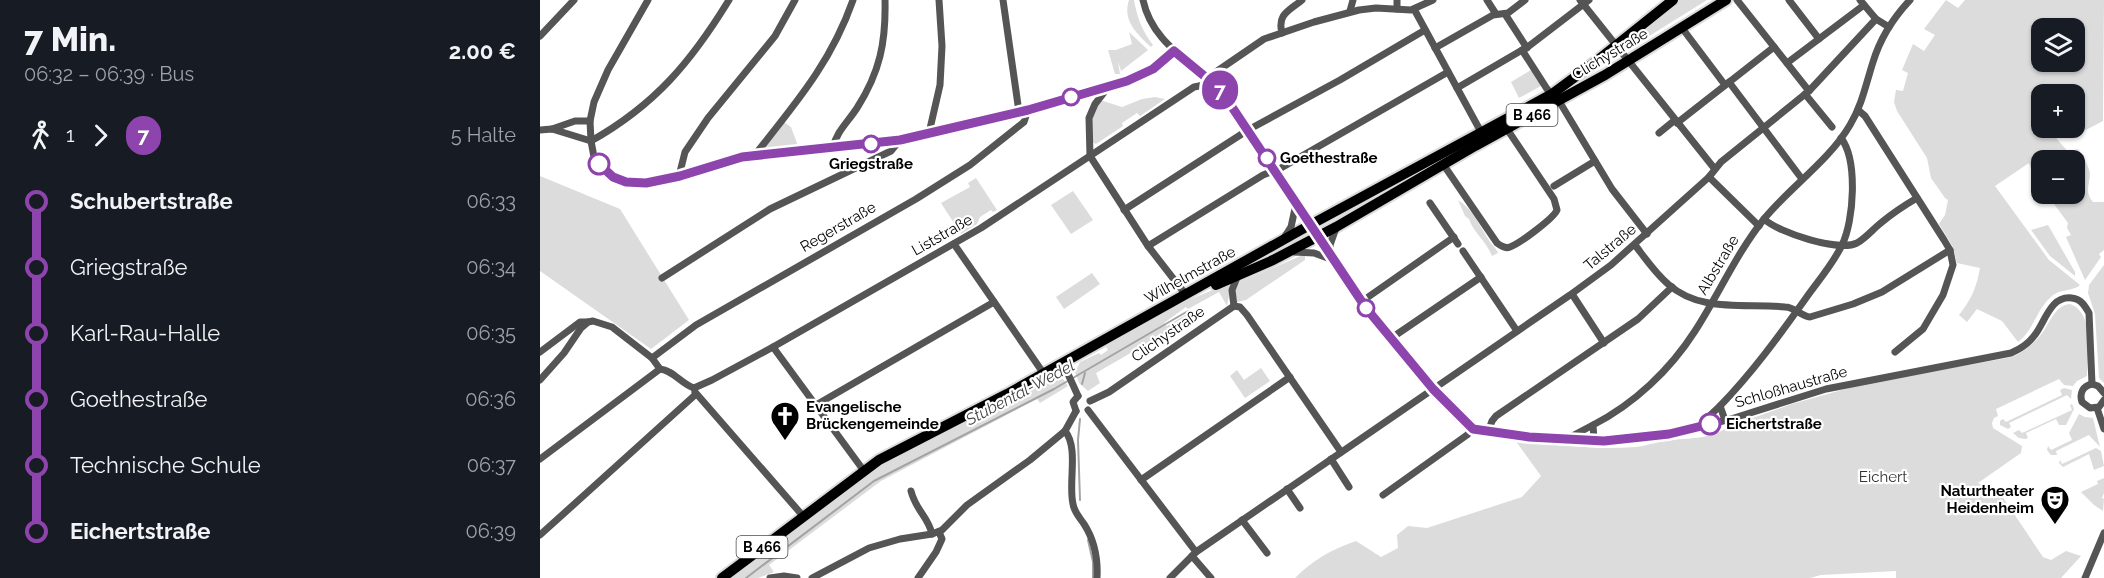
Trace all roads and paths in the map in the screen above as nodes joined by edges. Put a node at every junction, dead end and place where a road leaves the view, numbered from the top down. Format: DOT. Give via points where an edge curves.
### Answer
graph roads {
  1 [pos="574,0"];
  2 [pos="648,0"];
  3 [pos="729,0"];
  4 [pos="795,0"];
  5 [pos="853,0"];
  6 [pos="885,0"];
  7 [pos="939,0"];
  8 [pos="1003,0"];
  9 [pos="1143,0"];
  10 [pos="1302,0"];
  11 [pos="1353,0"];
  12 [pos="1397,0"];
  13 [pos="1433,0"];
  14 [pos="1487,0"];
  15 [pos="1525,0"];
  16 [pos="1673,0"];
  17 [pos="1726,0"];
  18 [pos="1737,0"];
  19 [pos="1789,0"];
  20 [pos="1910,0"];
  21 [pos="1584,2"];
  22 [pos="1862,2"];
  23 [pos="1397,9"];
  24 [pos="1414,9"];
  25 [pos="1350,11"];
  26 [pos="1496,14"];
  27 [pos="1504,14"];
  28 [pos="1876,19"];
  29 [pos="1890,27"];
  30 [pos="1682,28"];
  31 [pos="1425,30"];
  32 [pos="1282,33"];
  33 [pos="540,36"];
  34 [pos="1819,39"];
  35 [pos="1774,46"];
  36 [pos="1616,47"];
  37 [pos="1435,48"];
  38 [pos="1525,49"];
  39 [pos="1174,51"];
  40 [pos="1598,60"];
  41 [pos="1628,62"];
  42 [pos="1787,63"];
  43 [pos="1195,68"];
  44 [pos="1448,72"];
  45 [pos="1605,75"];
  46 [pos="1211,80"];
  47 [pos="1727,84"];
  48 [pos="1109,86"];
  49 [pos="1194,87"];
  50 [pos="1456,88"];
  51 [pos="1807,93"];
  52 [pos="1556,98"];
  53 [pos="1028,110"];
  54 [pos="1858,110"];
  55 [pos="1019,112"];
  56 [pos="590,121"];
  57 [pos="1676,122"];
  58 [pos="1832,127"];
  59 [pos="1764,128"];
  60 [pos="552,129"];
  61 [pos="1507,129"];
  62 [pos="540,130"];
  63 [pos="1248,130"];
  64 [pos="1480,132"];
  65 [pos="929,133"];
  66 [pos="1659,133"];
  67 [pos="1841,138"];
  68 [pos="900,140"];
  69 [pos="591,141"];
  70 [pos="832,148"];
  71 [pos="754,156"];
  72 [pos="1090,156"];
  73 [pos="1595,161"];
  74 [pos="1443,164"];
  75 [pos="1714,168"];
  76 [pos="1275,171"];
  77 [pos="680,176"];
  78 [pos="1709,177"];
  79 [pos="1802,179"];
  80 [pos="1554,186"];
  81 [pos="1917,198"];
  82 [pos="1430,203"];
  83 [pos="1296,204"];
  84 [pos="1124,210"];
  85 [pos="1764,219"];
  86 [pos="1310,225"];
  87 [pos="1759,226"];
  88 [pos="1336,227"];
  89 [pos="1647,234"];
  90 [pos="1317,237"];
  91 [pos="1284,239"];
  92 [pos="954,244"];
  93 [pos="1458,244"];
  94 [pos="1843,244"];
  95 [pos="1635,245"];
  96 [pos="1148,246"];
  97 [pos="1950,250"];
  98 [pos="1288,252"];
  99 [pos="1333,260"];
  100 [pos="1238,276"];
  101 [pos="1481,277"];
  102 [pos="662,278"];
  103 [pos="1672,287"];
  104 [pos="1189,294"];
  105 [pos="1572,294"];
  106 [pos="994,302"];
  107 [pos="1361,302"];
  108 [pos="1710,303"];
  109 [pos="1234,306"];
  110 [pos="1797,311"];
  111 [pos="588,322"];
  112 [pos="1517,331"];
  113 [pos="1390,339"];
  114 [pos="1604,343"];
  115 [pos="773,347"];
  116 [pos="540,352"];
  117 [pos="1895,352"];
  118 [pos="652,358"];
  119 [pos="1063,363"];
  120 [pos="660,369"];
  121 [pos="1044,374"];
  122 [pos="1290,376"];
  123 [pos="540,380"];
  124 [pos="2092,384"];
  125 [pos="1433,389"];
  126 [pos="694,391"];
  127 [pos="2104,393"];
  128 [pos="1078,396"];
  129 [pos="2104,400"];
  130 [pos="1090,401"];
  131 [pos="816,405"];
  132 [pos="1720,406"];
  133 [pos="2097,408"];
  134 [pos="1088,410"];
  135 [pos="1076,411"];
  136 [pos="1725,420"];
  137 [pos="1593,425"];
  138 [pos="1702,426"];
  139 [pos="1473,429"];
  140 [pos="2104,429"];
  141 [pos="1065,431"];
  142 [pos="1488,432"];
  143 [pos="1570,440"];
  144 [pos="1594,441"];
  145 [pos="1341,452"];
  146 [pos="540,459"];
  147 [pos="1331,459"];
  148 [pos="864,471"];
  149 [pos="1141,480"];
  150 [pos="1349,487"];
  151 [pos="1287,489"];
  152 [pos="911,491"];
  153 [pos="1383,495"];
  154 [pos="1300,508"];
  155 [pos="803,516"];
  156 [pos="1242,520"];
  157 [pos="935,533"];
  158 [pos="2104,533"];
  159 [pos="540,534"];
  160 [pos="1267,553"];
  161 [pos="1194,554"];
  162 [pos="722,578"];
  163 [pos="770,578"];
  164 [pos="796,578"];
  165 [pos="812,578"];
  166 [pos="918,578"];
  167 [pos="1097,578"];
  168 [pos="1170,578"];
  169 [pos="1211,578"];
  170 [pos="2085,578"];
  1 -- 33 [label="street"];
  2 -- 56 [label="street" via="608,70"];
  3 -- 69 [label="street" via="692,57 664,88 621,124"];
  4 -- 77 [label="street" via="775,36 685,152"];
  5 -- 71 [label="street" via="826,60"];
  6 -- 70 [label="street" via="886,31 880,63 869,90 835,136"];
  7 -- 65 [label="street" via="940,85"];
  8 -- 55 [label="street"];
  9 -- 39 [label="street" via="1150,21"];
  10 -- 32 [label="street" via="1282,16"];
  11 -- 25 [label="street"];
  12 -- 23 [label="street"];
  13 -- 24 [label="street"];
  14 -- 26 [label="street"];
  15 -- 27 [label="street"];
  16 -- 36 [label="main road, Wilhelmstraße / B 466"];
  17 -- 30 [label="main road, Clichystraße / B 466"];
  18 -- 35 [label="street"];
  19 -- 34 [label="street"];
  20 -- 29 [label="street, Albstraße"];
  21 -- 36 [label="street"];
  21 -- 38 [label="street"];
  22 -- 28 [label="street"];
  22 -- 34 [label="street"];
  23 -- 24 [label="street"];
  23 -- 25 [label="street"];
  24 -- 31 [label="street"];
  25 -- 32 [label="street"];
  26 -- 27 [label="street"];
  26 -- 37 [label="street"];
  27 -- 38 [label="street"];
  28 -- 29 [label="street"];
  28 -- 51 [label="street, Talstraße"];
  29 -- 54 [label="street, Albstraße" via="1875,56"];
  30 -- 41 [label="main road, Clichystraße / B 466"];
  30 -- 47 [label="street"];
  31 -- 37 [label="street"];
  31 -- 63 [label="street"];
  32 -- 46 [label="street" via="1262,41"];
  34 -- 42 [label="street"];
  35 -- 42 [label="street"];
  35 -- 47 [label="street"];
  36 -- 40 [label="main road, Wilhelmstraße / B 466"];
  36 -- 41 [label="street"];
  37 -- 44 [label="street"];
  38 -- 50 [label="street"];
  38 -- 52 [label="street"];
  39 -- 43 [label="street"];
  39 -- 48 [label="street" via="1153,69"];
  40 -- 45 [label="main road" via="1606,65"];
  40 -- 52 [label="main road, Wilhelmstraße / B 466"];
  41 -- 45 [label="main road, Clichystraße / B 466"];
  41 -- 57 [label="street"];
  42 -- 51 [label="street"];
  43 -- 46 [label="street"];
  43 -- 49 [label="street"];
  44 -- 50 [label="street"];
  44 -- 76 [label="street"];
  45 -- 52 [label="main road, Clichystraße / B 466"];
  46 -- 49 [label="street, Liststraße"];
  46 -- 63 [label="street"];
  47 -- 57 [label="street"];
  47 -- 59 [label="street"];
  48 -- 53 [label="street"];
  48 -- 72 [label="street" via="1089,118"];
  49 -- 72 [label="street, Liststraße"];
  50 -- 64 [label="street"];
  51 -- 58 [label="street"];
  51 -- 59 [label="street, Talstraße"];
  52 -- 61 [label="main road, Clichystraße / B 466"];
  52 -- 64 [label="main road, Wilhelmstraße / B 466"];
  52 -- 73 [label="street"];
  53 -- 55 [label="street"];
  53 -- 118 [label="street, Regerstraße" via="1024,122 970,165 696,325"];
  54 -- 67 [label="street, Albstraße"];
  54 -- 81 [label="street"];
  55 -- 65 [label="street"];
  56 -- 60 [label="street" via="574,121"];
  56 -- 69 [label="street"];
  57 -- 66 [label="street"];
  57 -- 75 [label="street"];
  59 -- 75 [label="street, Talstraße"];
  59 -- 79 [label="street"];
  60 -- 62 [label="street"];
  60 -- 69 [label="street"];
  61 -- 74 [label="main road, Clichystraße / B 466"];
  61 -- 74 [label="street" via="1557,210 1552,218 1512,246 1497,243"];
  63 -- 76 [label="street"];
  63 -- 84 [label="street"];
  64 -- 86 [label="main road, Wilhelmstraße / B 466"];
  65 -- 68 [label="street"];
  67 -- 79 [label="street, Albstraße"];
  67 -- 94 [label="street" via="1848,149 1852,179 1850,217"];
  68 -- 70 [label="street"];
  68 -- 102 [label="street" via="891,151 770,209"];
  69 -- 77 [label="street" via="594,157 613,177 646,183"];
  70 -- 71 [label="street"];
  71 -- 77 [label="street"];
  72 -- 84 [label="street"];
  72 -- 92 [label="street, Liststraße"];
  73 -- 80 [label="street"];
  73 -- 89 [label="street"];
  74 -- 88 [label="main road, Clichystraße / B 466"];
  75 -- 78 [label="street, Talstraße"];
  76 -- 83 [label="street"];
  76 -- 96 [label="street"];
  78 -- 87 [label="street"];
  78 -- 89 [label="street, Talstraße"];
  79 -- 85 [label="street, Albstraße"];
  81 -- 94 [label="street" via="1858,242"];
  81 -- 97 [label="street"];
  82 -- 93 [label="street"];
  83 -- 86 [label="street"];
  83 -- 91 [label="street"];
  84 -- 96 [label="street"];
  85 -- 87 [label="street, Albstraße"];
  85 -- 94 [label="street" via="1796,236"];
  86 -- 90 [label="street"];
  86 -- 91 [label="main road, Wilhelmstraße / B 466"];
  87 -- 108 [label="street, Albstraße"];
  88 -- 90 [label="main road, Clichystraße / B 466"];
  88 -- 99 [label="street" via="1330,245"];
  89 -- 95 [label="street, Talstraße"];
  90 -- 98 [label="main road, Clichystraße / B 466"];
  90 -- 99 [label="street"];
  91 -- 104 [label="main road, Wilhelmstraße / B 466"];
  92 -- 106 [label="street"];
  92 -- 115 [label="street, Liststraße"];
  93 -- 101 [label="street"];
  93 -- 107 [label="street"];
  94 -- 110 [label="street"];
  95 -- 103 [label="street"];
  95 -- 105 [label="street, Talstraße"];
  96 -- 104 [label="street"];
  97 -- 110 [label="street" via="1869,298 1814,316"];
  97 -- 117 [label="street" via="1952,269 1938,306 1923,329"];
  98 -- 99 [label="street" via="1309,252"];
  98 -- 100 [label="main road, Clichystraße / B 466"];
  99 -- 107 [label="street"];
  100 -- 104 [label="main road, Clichystraße / B 466"];
  100 -- 109 [label="street" via="1232,290"];
  101 -- 112 [label="street"];
  101 -- 113 [label="street"];
  103 -- 108 [label="street" via="1688,297"];
  103 -- 114 [label="street" via="1647,312"];
  104 -- 119 [label="main road, Wilhelmstraße / B 466"];
  105 -- 112 [label="street, Talstraße"];
  105 -- 114 [label="street"];
  106 -- 121 [label="street"];
  106 -- 131 [label="street"];
  107 -- 113 [label="street"];
  108 -- 110 [label="street" via="1787,307"];
  108 -- 137 [label="street, Albstraße" via="1690,339 1663,371 1622,407"];
  109 -- 122 [label="street" via="1242,308"];
  109 -- 130 [label="street, Clichystraße"];
  110 -- 132 [label="street" via="1755,368"];
  111 -- 116 [label="street" via="580,322"];
  111 -- 118 [label="street" via="612,327"];
  111 -- 123 [label="street"];
  112 -- 125 [label="street, Talstraße"];
  113 -- 125 [label="street"];
  114 -- 142 [label="street" via="1496,416"];
  115 -- 126 [label="street, Liststraße"];
  115 -- 131 [label="street"];
  118 -- 120 [label="street"];
  119 -- 121 [label="main road, Wilhelmstraße / B 466"];
  119 -- 128 [label="street"];
  120 -- 126 [label="street"];
  120 -- 146 [label="street"];
  121 -- 148 [label="main road, Wilhelmstraße / B 466" via="892,452"];
  122 -- 145 [label="street"];
  122 -- 149 [label="street"];
  124 -- 127 [label="street"];
  124 -- 133 [label="street, Schloßhaustraße" via="2083,389 2080,399 2087,408"];
  124 -- 136 [label="street, Schloßhaustraße" via="2089,313 2079,300 2065,298 2054,304 2032,338 2015,351 1827,389"];
  125 -- 139 [label="street"];
  125 -- 145 [label="street, Talstraße"];
  126 -- 155 [label="street"];
  126 -- 159 [label="street, Liststraße"];
  128 -- 130 [label="street"];
  128 -- 135 [label="street" via="1073,402"];
  129 -- 133 [label="street"];
  130 -- 134 [label="street"];
  131 -- 148 [label="street"];
  132 -- 136 [label="street"];
  132 -- 138 [label="street"];
  133 -- 140 [label="street, Schloßhaustraße"];
  134 -- 135 [label="street"];
  134 -- 149 [label="street"];
  135 -- 141 [label="street"];
  136 -- 138 [label="street, Schloßhaustraße"];
  137 -- 143 [label="street, Albstraße"];
  137 -- 144 [label="street"];
  138 -- 144 [label="street, Schloßhaustraße" via="1652,436"];
  139 -- 142 [label="street, Schloßhaustraße"];
  139 -- 153 [label="street"];
  141 -- 157 [label="street"];
  141 -- 167 [label="street" via="1071,447 1072,504 1093,543"];
  142 -- 143 [label="street, Schloßhaustraße"];
  143 -- 144 [label="street, Schloßhaustraße"];
  145 -- 147 [label="street, Talstraße"];
  147 -- 150 [label="street"];
  147 -- 151 [label="street, Talstraße"];
  148 -- 155 [label="main road, Wilhelmstraße / B 466"];
  149 -- 161 [label="street"];
  151 -- 154 [label="street"];
  151 -- 156 [label="street, Talstraße"];
  152 -- 157 [label="street" via="915,505"];
  155 -- 162 [label="main road, Wilhelmstraße / B 466"];
  156 -- 160 [label="street"];
  156 -- 161 [label="street, Talstraße"];
  157 -- 165 [label="street" via="869,548"];
  157 -- 166 [label="street" via="942,539"];
  158 -- 170 [label="street"];
  161 -- 168 [label="street, Talstraße"];
  161 -- 169 [label="street"];
  163 -- 164 [label="street"];
}
